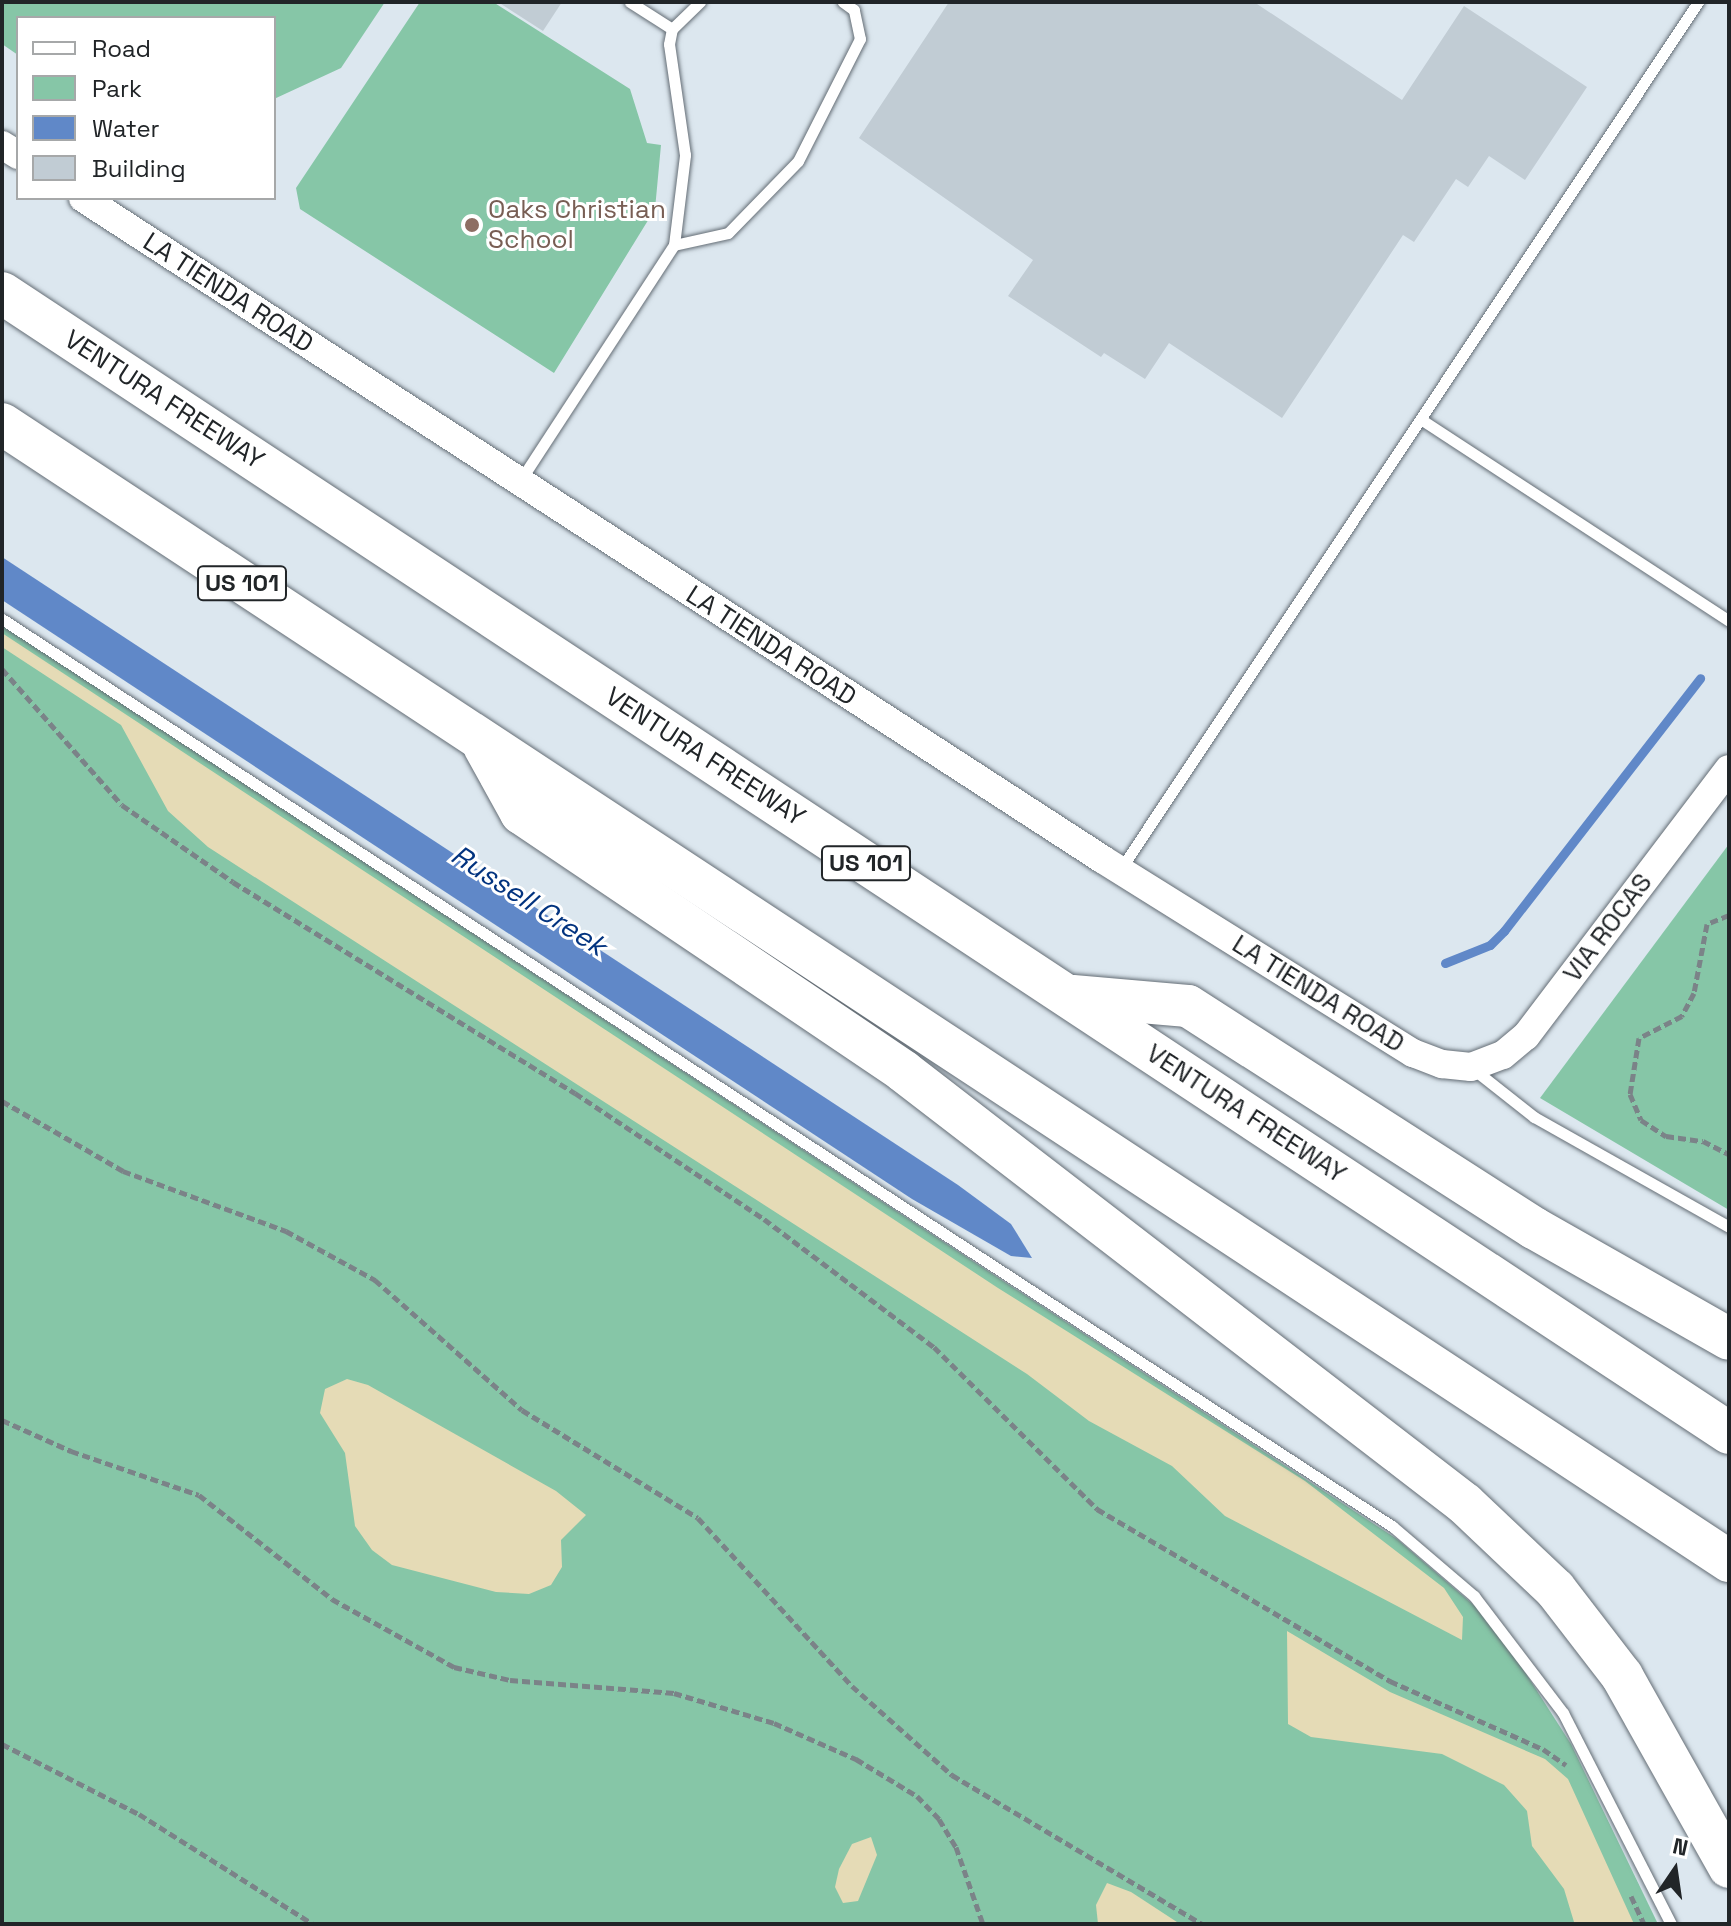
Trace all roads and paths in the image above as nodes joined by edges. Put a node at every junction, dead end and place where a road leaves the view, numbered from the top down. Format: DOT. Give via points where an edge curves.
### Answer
graph roads {
  1 [pos="630,2"];
  2 [pos="700,2"];
  3 [pos="843,2"];
  4 [pos="1698,2"];
  5 [pos="672,29"];
  6 [pos="86,200"];
  7 [pos="674,245"];
  8 [pos="2,293"];
  9 [pos="1422,420"];
  10 [pos="2,424"];
  11 [pos="518,484"];
  12 [pos="2,619"];
  13 [pos="1729,621"];
  14 [pos="2,669"];
  15 [pos="482,742"];
  16 [pos="1729,769"];
  17 [pos="1120,870"];
  18 [pos="1729,915"];
  19 [pos="1067,996"];
  20 [pos="1471,1067"];
  21 [pos="2,1101"];
  22 [pos="1729,1154"];
  23 [pos="1729,1227"];
  24 [pos="1729,1339"];
  25 [pos="2,1420"];
  26 [pos="1729,1433"];
  27 [pos="1729,1561"];
  28 [pos="2,1744"];
  29 [pos="1571,1770"];
  30 [pos="1729,1867"];
  31 [pos="1625,1881"];
  32 [pos="313,1924"];
  33 [pos="983,1924"];
  34 [pos="1202,1924"];
  35 [pos="1644,1924"];
  36 [pos="1671,1924"];
  1 -- 5 [label="lane"];
  2 -- 5 [label="lane"];
  3 -- 7 [label="lane" via="854,10 860,39 798,161 728,233"];
  4 -- 9 [label="lane"];
  5 -- 7 [label="lane" via="668,60 685,155"];
  6 -- 11 [label="street, LA TIENDA ROAD"];
  7 -- 11 [label="lane"];
  8 -- 19 [label="highway, VENTURA FREEWAY / US 101"];
  9 -- 13 [label="lane"];
  9 -- 17 [label="lane"];
  10 -- 15 [label="highway, US 101"];
  11 -- 17 [label="street, LA TIENDA ROAD"];
  12 -- 36 [label="lane" via="1392,1526 1474,1596 1563,1713"];
  14 -- 29 [label="path" via="122,805 233,882 575,1093 764,1219 934,1347 1097,1509 1390,1681 1543,1749"];
  15 -- 27 [label="highway, US 101"];
  15 -- 30 [label="highway" via="521,813 903,1071 1465,1504 1555,1589 1622,1676"];
  16 -- 20 [label="street, VIA ROCAS" via="1526,1036 1503,1055"];
  17 -- 20 [label="street, LA TIENDA ROAD" via="1413,1053"];
  18 -- 22 [label="path" via="1707,924 1694,993 1682,1016 1639,1038 1630,1094 1641,1120 1666,1136 1703,1141"];
  19 -- 24 [label="highway" via="1188,1006 1534,1228"];
  19 -- 26 [label="highway, VENTURA FREEWAY / US 101"];
  20 -- 23 [label="lane" via="1534,1117"];
  21 -- 34 [label="path" via="112,1166 275,1227 375,1280 522,1410 698,1518 852,1686 959,1781"];
  25 -- 33 [label="path" via="71,1451 199,1495 332,1599 442,1662 510,1680 696,1698 856,1759 902,1785 939,1819 956,1847"];
  28 -- 32 [label="path" via="139,1814"];
  31 -- 35 [label="path"];
}
